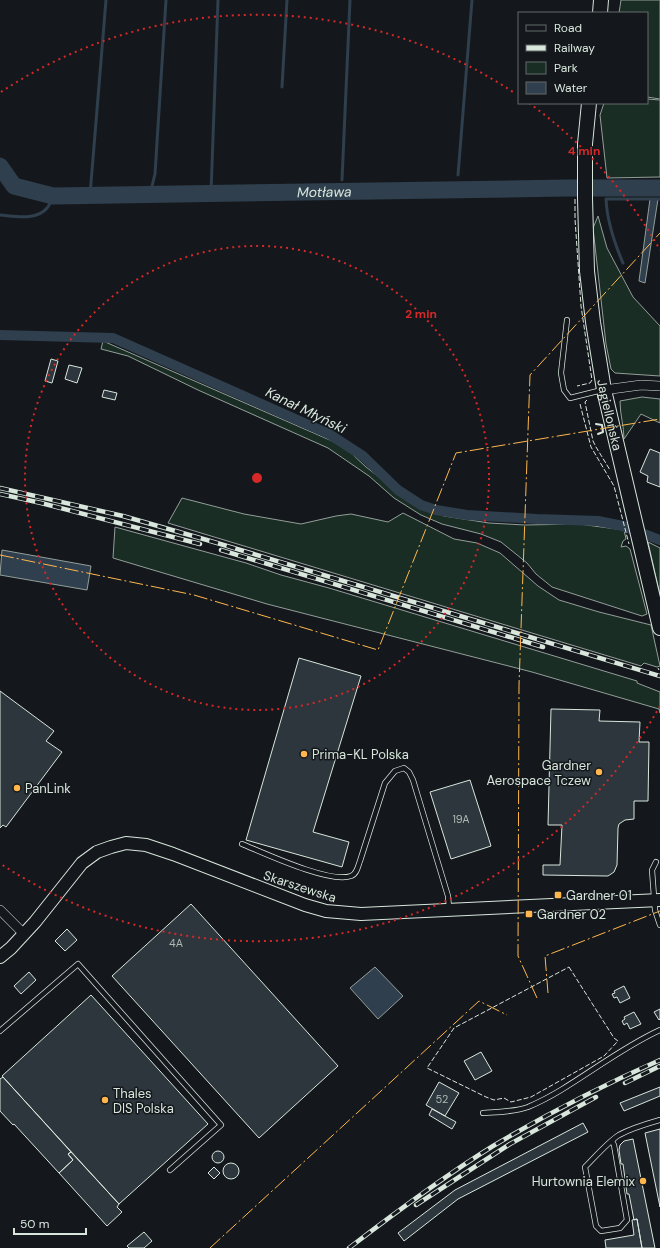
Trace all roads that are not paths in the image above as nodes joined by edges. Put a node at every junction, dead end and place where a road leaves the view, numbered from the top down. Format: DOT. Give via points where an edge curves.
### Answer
graph roads {
  1 [pos="601,0"];
  2 [pos="600,12"];
  3 [pos="589,104"];
  4 [pos="567,320"];
  5 [pos="660,386"];
  6 [pos="604,390"];
  7 [pos="660,628"];
  8 [pos="242,844"];
  9 [pos="656,862"];
  10 [pos="657,900"];
  11 [pos="0,910"];
  12 [pos="449,910"];
  13 [pos="660,925"];
  14 [pos="24,934"];
  15 [pos="0,957"];
  16 [pos="660,1030"];
  17 [pos="0,1031"];
  18 [pos="483,1113"];
  19 [pos="660,1120"];
  20 [pos="612,1141"];
  21 [pos="170,1170"];
  1 -- 2 [label="main road"];
  3 -- 6 [label="main road, Jagiellońska" via="584,180 587,270"];
  4 -- 6 [label="lane" via="561,373 564,390 570,398"];
  5 -- 6 [label="street" via="641,385"];
  6 -- 7 [label="main road, Jagiellońska"];
  8 -- 12 [label="lane" via="312,872 339,878 352,876 356,872 385,783 395,771 404,768 413,780 448,896"];
  9 -- 10 [label="lane" via="652,870"];
  10 -- 12 [label="street, Skarszewska"];
  10 -- 13 [label="lane" via="655,910"];
  11 -- 14 [label="street"];
  12 -- 14 [label="street, Skarszewska" via="361,914 326,911 173,854 146,845 126,843 97,852 82,863"];
  14 -- 15 [label="street, Skarszewska"];
  16 -- 18 [label="lane" via="528,1107"];
  17 -- 21 [label="lane" via="78,964 221,1126"];
  19 -- 20 [label="lane" via="618,1135"];
  20 -- 20 [label="lane" via="585,1167 596,1226 601,1230 620,1228 627,1220"];
}
